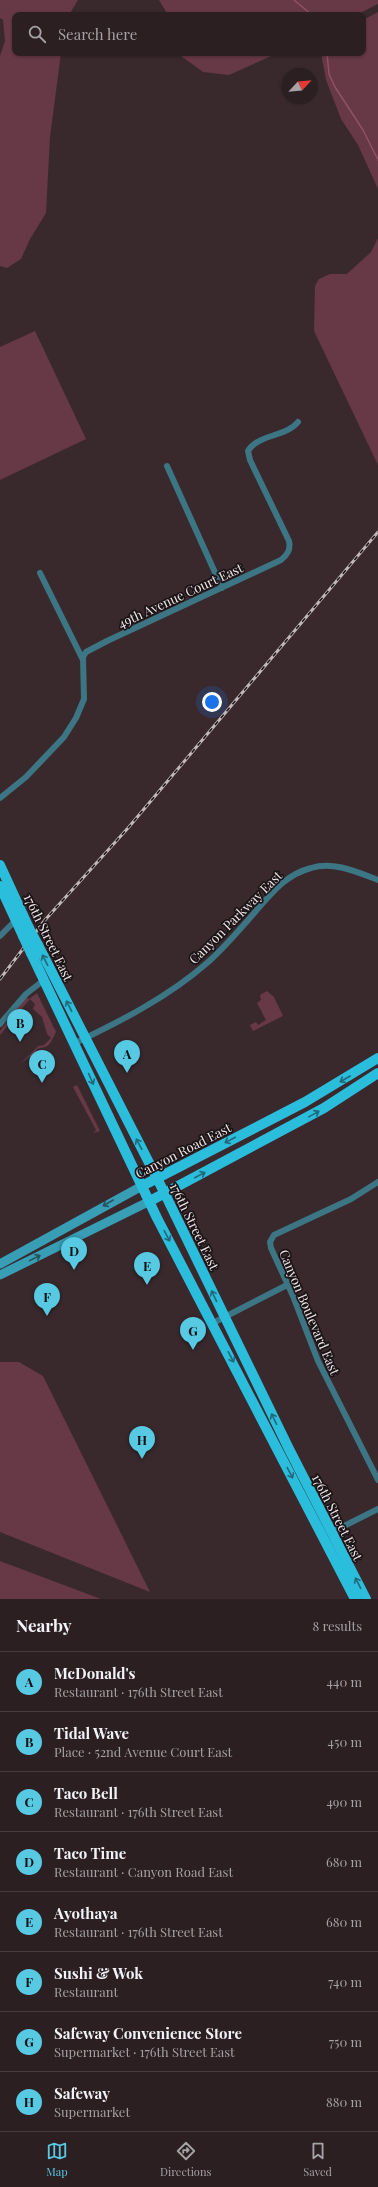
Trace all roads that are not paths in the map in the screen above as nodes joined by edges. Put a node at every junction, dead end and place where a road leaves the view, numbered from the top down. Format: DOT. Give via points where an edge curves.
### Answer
graph roads {
  1 [pos="298,422"];
  2 [pos="167,466"];
  3 [pos="40,573"];
  4 [pos="222,588"];
  5 [pos="83,660"];
  6 [pos="0,798"];
  7 [pos="0,866"];
  8 [pos="362,866"];
  9 [pos="359,873"];
  10 [pos="378,880"];
  11 [pos="0,886"];
  12 [pos="16,920"];
  13 [pos="26,932"];
  14 [pos="0,936"];
  15 [pos="34,949"];
  16 [pos="44,980"];
  17 [pos="0,1024"];
  18 [pos="86,1038"];
  19 [pos="75,1043"];
  20 [pos="378,1058"];
  21 [pos="378,1073"];
  22 [pos="158,1178"];
  23 [pos="378,1182"];
  24 [pos="142,1186"];
  25 [pos="165,1194"];
  26 [pos="150,1201"];
  27 [pos="0,1264"];
  28 [pos="0,1275"];
  29 [pos="287,1285"];
  30 [pos="224,1317"];
  31 [pos="213,1323"];
  32 [pos="378,1480"];
  33 [pos="378,1509"];
  34 [pos="320,1530"];
  35 [pos="332,1532"];
  36 [pos="349,1566"];
  37 [pos="355,1599"];
  38 [pos="366,1599"];
  1 -- 4 [label="street, 49th Avenue Court East" via="293,428 256,443 249,449 250,460 287,535 290,544 288,552 281,560"];
  2 -- 4 [label="street"];
  3 -- 5 [label="street"];
  4 -- 5 [label="street, 49th Avenue Court East" via="107,640 86,652"];
  5 -- 6 [label="street" via="85,694 76,718 49,755"];
  7 -- 13 [label="main road, 176th Street East"];
  8 -- 9 [label="street"];
  9 -- 10 [label="street, Canyon Parkway East"];
  9 -- 18 [label="street, Canyon Parkway East" via="336,866 324,866 291,876 272,891 222,949 186,980 122,1020"];
  11 -- 12 [label="main road, 176th Street East"];
  12 -- 13 [label="main road, 176th Street East"];
  12 -- 14 [label="street"];
  13 -- 15 [label="main road, 176th Street East, bridge"];
  15 -- 16 [label="main road, 176th Street East"];
  18 -- 15 [label="main road, 176th Street East, one-way"];
  16 -- 17 [label="street" via="26,994"];
  16 -- 19 [label="main road, 176th Street East"];
  18 -- 19 [label="street, Canyon Parkway East"];
  22 -- 18 [label="main road, 176th Street East, one-way"];
  19 -- 24 [label="main road, 176th Street East, one-way"];
  20 -- 22 [label="main road, Canyon Road East, one-way" via="305,1102"];
  25 -- 21 [label="main road, one-way" via="324,1108"];
  22 -- 24 [label="main road, Canyon Road East"];
  22 -- 25 [label="main road, 176th Street East"];
  23 -- 29 [label="street, Canyon Boulevard East" via="352,1199 274,1235 270,1248"];
  24 -- 26 [label="main road, 176th Street East"];
  24 -- 27 [label="main road, Canyon Road East, one-way"];
  25 -- 26 [label="main road"];
  30 -- 25 [label="main road, 176th Street East, one-way"];
  28 -- 26 [label="main road, one-way"];
  26 -- 31 [label="main road, 176th Street East, one-way"];
  29 -- 30 [label="street"];
  29 -- 32 [label="street, Canyon Boulevard East" via="294,1296 318,1361"];
  30 -- 31 [label="street"];
  35 -- 30 [label="main road, 176th Street East, one-way"];
  31 -- 34 [label="main road, 176th Street East, one-way"];
  33 -- 35 [label="street"];
  34 -- 36 [label="main road" via="327,1536 345,1566"];
  34 -- 37 [label="main road, 176th Street East"];
  35 -- 36 [label="main road, 176th Street East"];
  38 -- 36 [label="main road, 176th Street East, one-way"];
}
